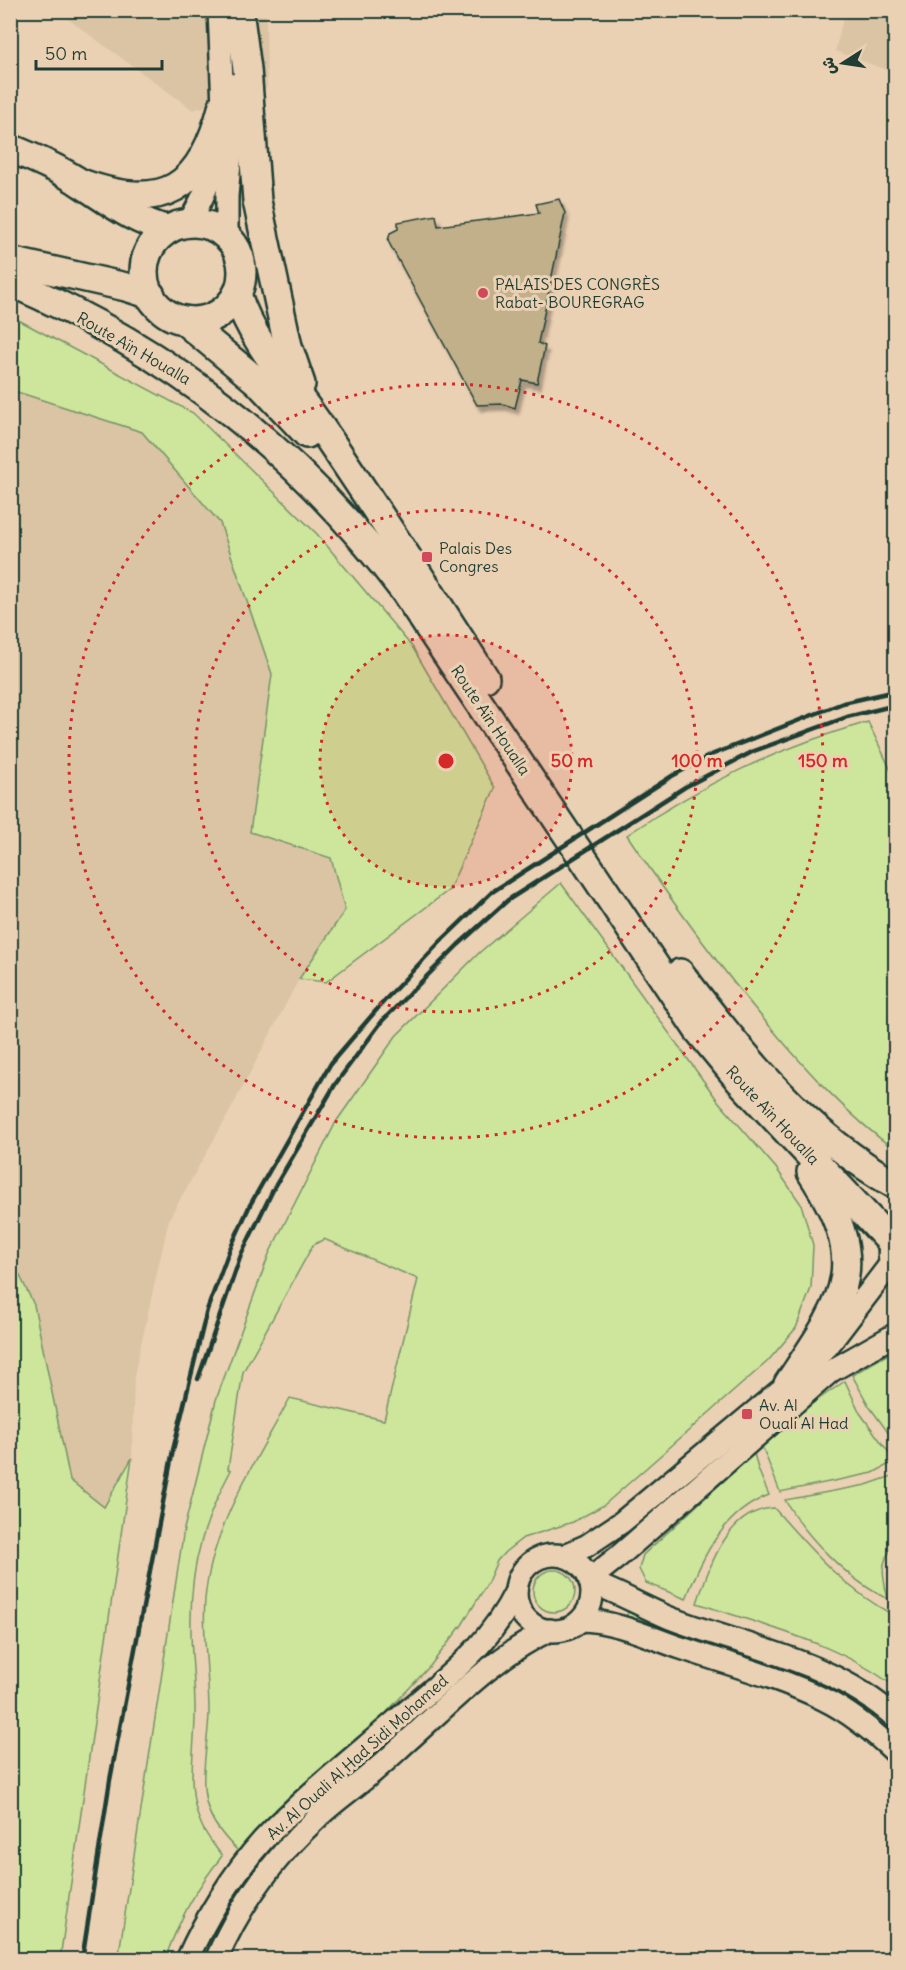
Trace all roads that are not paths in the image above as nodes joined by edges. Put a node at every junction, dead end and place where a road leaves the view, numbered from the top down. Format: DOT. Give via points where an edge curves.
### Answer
graph roads {
  1 [pos="219,10"];
  2 [pos="238,10"];
  3 [pos="223,105"];
  4 [pos="10,148"];
  5 [pos="81,183"];
  6 [pos="178,226"];
  7 [pos="227,236"];
  8 [pos="10,261"];
  9 [pos="10,282"];
  10 [pos="237,294"];
  11 [pos="151,295"];
  12 [pos="183,320"];
  13 [pos="322,429"];
  14 [pos="429,627"];
  15 [pos="782,1125"];
  16 [pos="896,1185"];
  17 [pos="894,1253"];
  18 [pos="896,1335"];
  19 [pos="788,1384"];
  20 [pos="562,1556"];
  21 [pos="590,1581"];
  22 [pos="516,1591"];
  23 [pos="581,1620"];
  24 [pos="550,1630"];
  25 [pos="896,1718"];
  26 [pos="896,1754"];
  27 [pos="187,1959"];
  28 [pos="216,1959"];
  1 -- 3 [label="street"];
  2 -- 7 [label="street" via="237,93 226,196"];
  2 -- 13 [label="highway" via="262,232 288,346"];
  3 -- 5 [label="highway" via="200,162 173,188 137,197"];
  3 -- 6 [label="street" via="222,126 206,192"];
  4 -- 5 [label="highway"];
  5 -- 6 [label="highway" via="131,216"];
  6 -- 7 [label="highway" via="209,225"];
  6 -- 11 [label="highway" via="159,236 148,254 145,275"];
  7 -- 10 [label="highway" via="242,263"];
  8 -- 11 [label="highway"];
  9 -- 14 [label="highway, Route Aïn Houalla" via="155,357 239,417 352,525"];
  10 -- 12 [label="highway" via="214,316"];
  10 -- 13 [label="highway, Route Aïn Houalla" via="255,336"];
  11 -- 12 [label="highway" via="164,311"];
  12 -- 14 [label="highway" via="258,382 313,442 374,528"];
  13 -- 16 [label="highway, Route Aïn Houalla" via="619,889 708,1010 760,1074 805,1118 852,1157"];
  14 -- 15 [label="highway, Route Aïn Houalla" via="698,1030"];
  15 -- 17 [label="highway, Route Aïn Houalla"];
  15 -- 19 [label="highway" via="823,1190 841,1229 847,1255 846,1281 838,1305"];
  17 -- 19 [label="street" via="827,1347"];
  18 -- 21 [label="street" via="831,1371"];
  19 -- 20 [label="street" via="622,1522 586,1546"];
  20 -- 21 [label="street" via="579,1564"];
  20 -- 22 [label="street" via="549,1555 526,1567"];
  21 -- 23 [label="street" via="592,1596"];
  21 -- 25 [label="street" via="670,1618 806,1663 861,1691"];
  22 -- 24 [label="street" via="527,1619"];
  22 -- 27 [label="street, Av. Al Ouali Al Had Sidi Mohamed" via="505,1613 477,1649 263,1841 236,1875"];
  23 -- 24 [label="street" via="561,1630"];
  23 -- 26 [label="street" via="617,1625 794,1686 852,1716"];
  24 -- 28 [label="street, Av. Al Ouali Al Had Sidi Mohamed" via="501,1658 309,1826 257,1885"];
}
